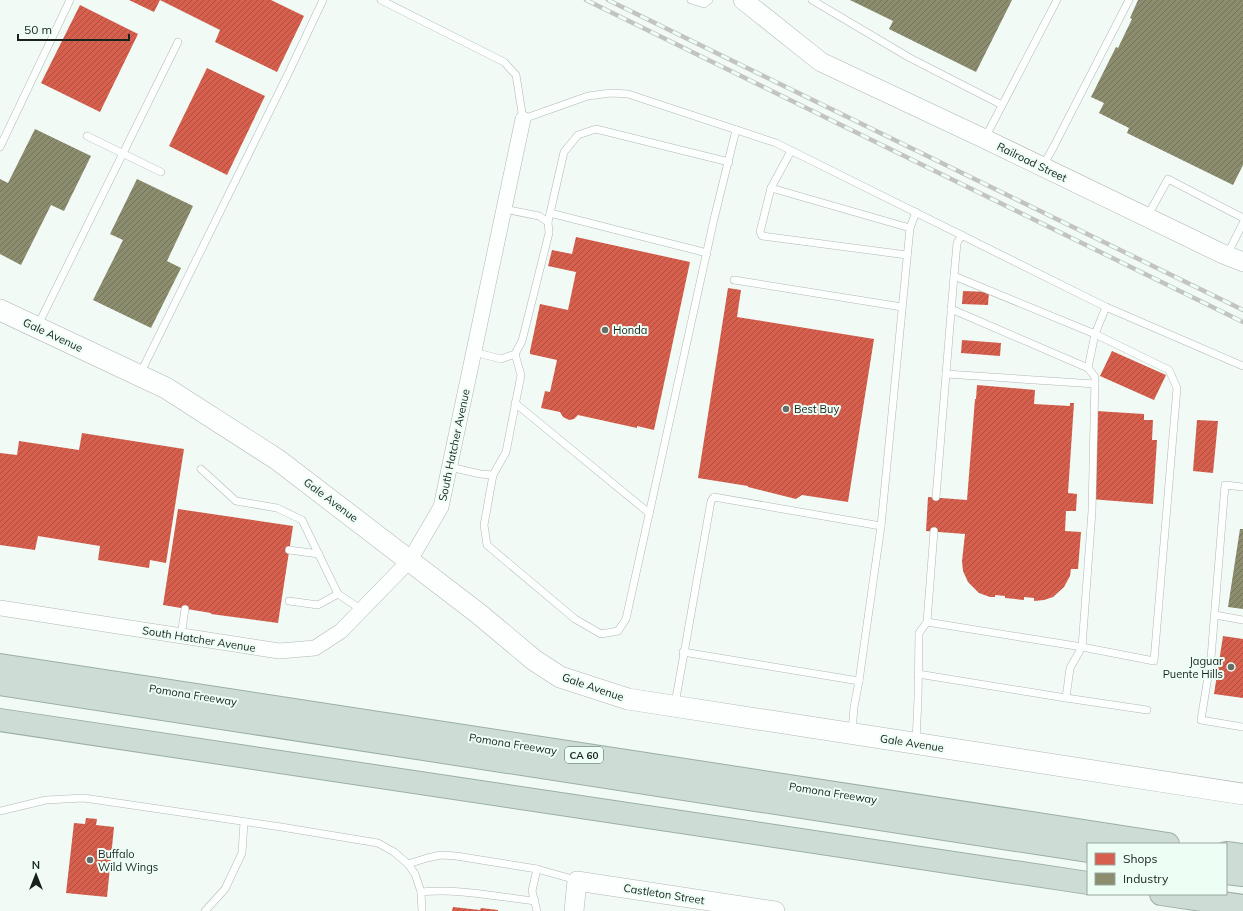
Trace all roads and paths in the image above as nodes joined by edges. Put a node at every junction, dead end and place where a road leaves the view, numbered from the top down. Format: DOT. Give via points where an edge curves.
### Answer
graph roads {
  1 [pos="70,0"];
  2 [pos="323,0"];
  3 [pos="381,0"];
  4 [pos="692,0"];
  5 [pos="709,0"];
  6 [pos="743,0"];
  7 [pos="812,0"];
  8 [pos="1057,0"];
  9 [pos="1129,0"];
  10 [pos="178,42"];
  11 [pos="1002,105"];
  12 [pos="523,119"];
  13 [pos="736,130"];
  14 [pos="87,136"];
  15 [pos="985,138"];
  16 [pos="0,147"];
  17 [pos="791,151"];
  18 [pos="122,153"];
  19 [pos="729,162"];
  20 [pos="1043,166"];
  21 [pos="161,172"];
  22 [pos="771,188"];
  23 [pos="504,208"];
  24 [pos="916,212"];
  25 [pos="550,213"];
  26 [pos="1147,217"];
  27 [pos="1243,218"];
  28 [pos="548,222"];
  29 [pos="1243,223"];
  30 [pos="910,228"];
  31 [pos="962,235"];
  32 [pos="706,253"];
  33 [pos="907,255"];
  34 [pos="1235,259"];
  35 [pos="954,276"];
  36 [pos="734,280"];
  37 [pos="1106,306"];
  38 [pos="902,307"];
  39 [pos="951,309"];
  40 [pos="0,310"];
  41 [pos="37,327"];
  42 [pos="1095,334"];
  43 [pos="474,352"];
  44 [pos="515,354"];
  45 [pos="1243,366"];
  46 [pos="1088,368"];
  47 [pos="946,374"];
  48 [pos="139,376"];
  49 [pos="1095,384"];
  50 [pos="515,403"];
  51 [pos="450,467"];
  52 [pos="201,469"];
  53 [pos="493,475"];
  54 [pos="1243,487"];
  55 [pos="936,497"];
  56 [pos="649,513"];
  57 [pos="881,526"];
  58 [pos="934,531"];
  59 [pos="289,550"];
  60 [pos="319,554"];
  61 [pos="410,560"];
  62 [pos="338,594"];
  63 [pos="289,601"];
  64 [pos="0,608"];
  65 [pos="185,609"];
  66 [pos="362,610"];
  67 [pos="1215,616"];
  68 [pos="1243,620"];
  69 [pos="927,622"];
  70 [pos="181,636"];
  71 [pos="1082,647"];
  72 [pos="683,652"];
  73 [pos="0,666"];
  74 [pos="918,674"];
  75 [pos="859,681"];
  76 [pos="0,684"];
  77 [pos="0,695"];
  78 [pos="1066,698"];
  79 [pos="674,707"];
  80 [pos="1147,710"];
  81 [pos="0,720"];
  82 [pos="1243,727"];
  83 [pos="852,734"];
  84 [pos="916,744"];
  85 [pos="1243,794"];
  86 [pos="0,811"];
  87 [pos="244,822"];
  88 [pos="1161,843"];
  89 [pos="1087,851"];
  90 [pos="1227,853"];
  91 [pos="1243,855"];
  92 [pos="1087,861"];
  93 [pos="408,864"];
  94 [pos="537,869"];
  95 [pos="1227,873"];
  96 [pos="1243,875"];
  97 [pos="577,881"];
  98 [pos="1227,882"];
  99 [pos="1087,883"];
  100 [pos="1243,885"];
  101 [pos="420,892"];
  102 [pos="1168,895"];
  103 [pos="535,901"];
  104 [pos="1243,906"];
  105 [pos="205,911"];
  106 [pos="422,911"];
  107 [pos="537,911"];
  108 [pos="574,911"];
  109 [pos="775,911"];
  1 -- 16 [label="lane"];
  2 -- 48 [label="lane"];
  3 -- 12 [label="lane" via="504,62 516,75"];
  4 -- 5 [label="lane" via="704,4"];
  6 -- 15 [label="street, Railroad Street" via="822,62"];
  7 -- 11 [label="lane" via="910,58"];
  8 -- 11 [label="lane"];
  9 -- 20 [label="lane"];
  10 -- 18 [label="lane"];
  11 -- 15 [label="lane"];
  12 -- 13 [label="lane" via="588,96 616,93 628,94"];
  12 -- 23 [label="street, South Hatcher Avenue"];
  13 -- 17 [label="lane" via="776,143"];
  13 -- 19 [label="lane"];
  14 -- 18 [label="lane"];
  15 -- 20 [label="street, Railroad Street"];
  17 -- 22 [label="lane"];
  17 -- 24 [label="lane"];
  18 -- 21 [label="lane"];
  18 -- 41 [label="lane"];
  19 -- 25 [label="lane" via="596,129 578,135 564,152"];
  19 -- 32 [label="lane"];
  20 -- 26 [label="street, Railroad Street"];
  22 -- 30 [label="lane"];
  22 -- 33 [label="lane" via="760,232 762,236"];
  23 -- 28 [label="lane" via="539,216"];
  23 -- 43 [label="street, South Hatcher Avenue"];
  24 -- 30 [label="lane"];
  24 -- 31 [label="lane"];
  25 -- 28 [label="lane"];
  25 -- 32 [label="lane"];
  26 -- 27 [label="lane" via="1168,179"];
  26 -- 34 [label="street, Railroad Street"];
  28 -- 44 [label="lane" via="549,233 522,341"];
  29 -- 34 [label="lane"];
  30 -- 33 [label="lane"];
  31 -- 35 [label="lane" via="958,243"];
  31 -- 37 [label="lane"];
  32 -- 56 [label="lane"];
  33 -- 38 [label="lane"];
  35 -- 39 [label="lane"];
  35 -- 42 [label="lane"];
  36 -- 38 [label="lane"];
  37 -- 42 [label="lane"];
  37 -- 45 [label="lane"];
  38 -- 57 [label="lane"];
  39 -- 46 [label="lane"];
  39 -- 47 [label="lane"];
  40 -- 41 [label="main road, Gale Avenue"];
  41 -- 48 [label="main road, Gale Avenue"];
  42 -- 46 [label="lane"];
  42 -- 71 [label="lane" via="1169,370 1177,388 1154,661"];
  43 -- 44 [label="lane" via="501,359"];
  43 -- 51 [label="street, South Hatcher Avenue"];
  44 -- 50 [label="lane" via="521,375"];
  46 -- 49 [label="lane" via="1095,378"];
  47 -- 49 [label="lane"];
  47 -- 55 [label="lane"];
  48 -- 61 [label="main road, Gale Avenue" via="166,388 278,460"];
  49 -- 71 [label="lane" via="1092,511"];
  50 -- 53 [label="lane" via="506,452"];
  50 -- 56 [label="lane"];
  51 -- 53 [label="lane"];
  51 -- 61 [label="street, South Hatcher Avenue" via="441,507"];
  52 -- 60 [label="lane" via="236,501 277,508 302,520"];
  53 -- 56 [label="lane" via="484,525 487,545 575,619 600,634 618,631 626,619"];
  54 -- 67 [label="lane" via="1226,485"];
  57 -- 72 [label="lane" via="714,497 711,500"];
  57 -- 75 [label="lane"];
  58 -- 69 [label="lane"];
  59 -- 60 [label="lane"];
  60 -- 62 [label="lane"];
  61 -- 66 [label="street, South Hatcher Avenue"];
  61 -- 79 [label="main road, Gale Avenue" via="534,660 560,677 628,699"];
  62 -- 63 [label="lane" via="318,605"];
  62 -- 66 [label="lane"];
  64 -- 70 [label="street, South Hatcher Avenue"];
  65 -- 70 [label="lane"];
  66 -- 70 [label="street, South Hatcher Avenue" via="341,631 315,648 279,651"];
  67 -- 68 [label="lane"];
  67 -- 82 [label="lane" via="1201,720"];
  69 -- 71 [label="lane"];
  69 -- 74 [label="lane" via="919,633"];
  71 -- 78 [label="lane" via="1070,668"];
  72 -- 75 [label="lane"];
  72 -- 79 [label="lane"];
  73 -- 88 [label="highway, Pomona Freeway / CA 60"];
  74 -- 78 [label="lane"];
  74 -- 84 [label="lane"];
  75 -- 83 [label="lane"];
  76 -- 89 [label="highway"];
  77 -- 92 [label="highway"];
  78 -- 80 [label="lane"];
  79 -- 83 [label="main road, Gale Avenue"];
  81 -- 99 [label="highway"];
  83 -- 84 [label="main road, Gale Avenue"];
  84 -- 85 [label="main road, Gale Avenue"];
  86 -- 87 [label="lane" via="46,800 84,798"];
  87 -- 93 [label="lane" via="378,843"];
  87 -- 105 [label="lane" via="242,853 225,889"];
  90 -- 91 [label="highway"];
  93 -- 94 [label="lane" via="449,855"];
  93 -- 101 [label="lane" via="415,874"];
  94 -- 97 [label="lane"];
  94 -- 103 [label="lane" via="532,891"];
  95 -- 96 [label="highway"];
  97 -- 108 [label="street"];
  97 -- 109 [label="street, Castleton Street"];
  98 -- 100 [label="highway"];
  101 -- 103 [label="lane" via="454,891"];
  101 -- 106 [label="lane"];
  102 -- 104 [label="highway"];
  103 -- 107 [label="lane"];
}
